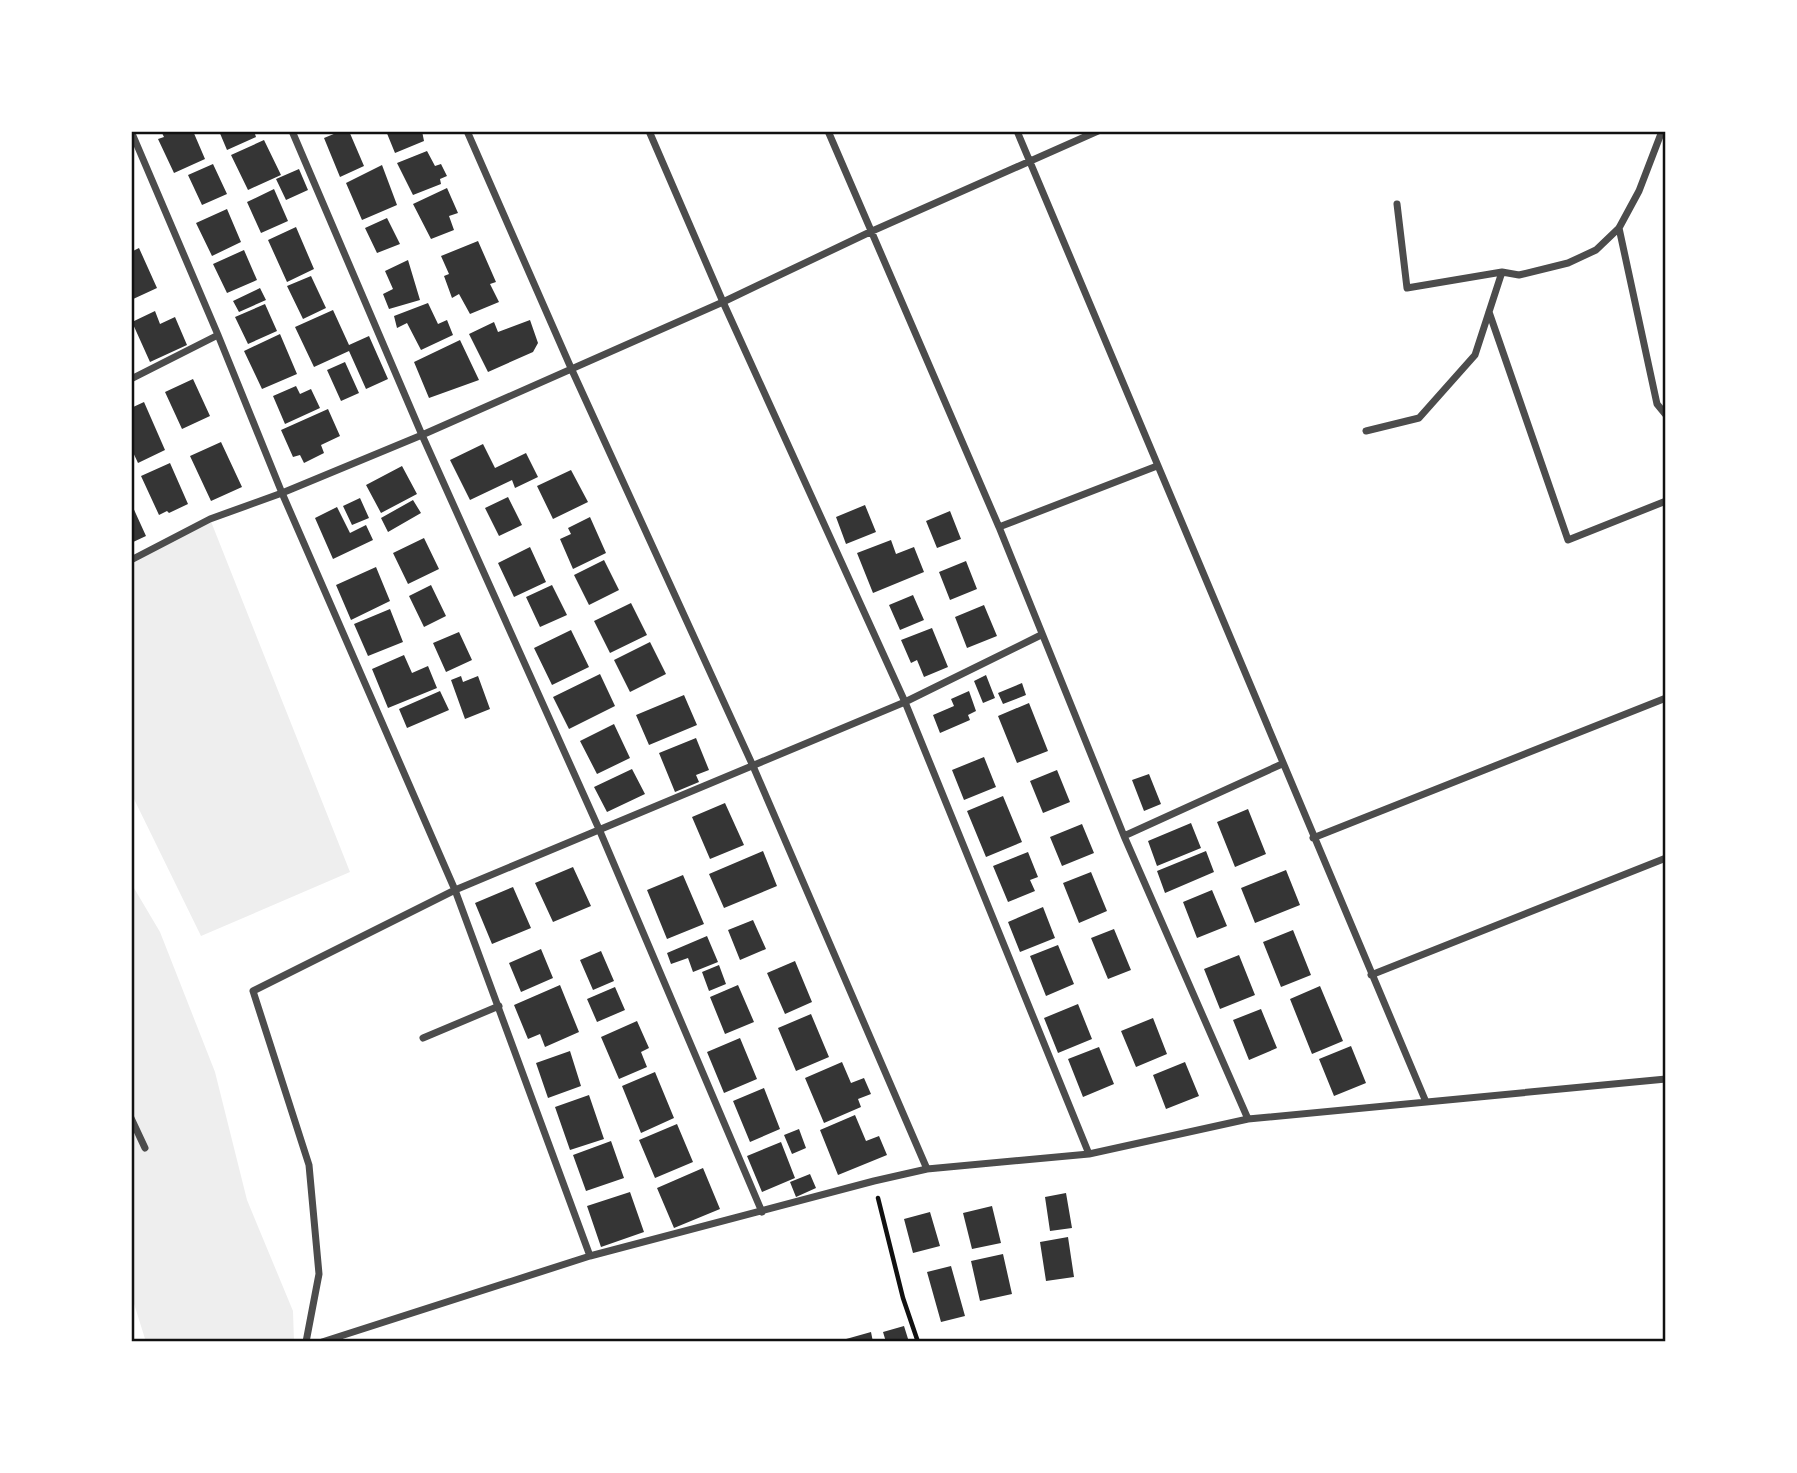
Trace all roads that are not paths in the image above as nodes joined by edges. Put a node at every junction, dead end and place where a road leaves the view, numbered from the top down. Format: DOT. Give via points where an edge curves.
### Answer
graph roads {
  1 [pos="131,131"];
  2 [pos="292,131"];
  3 [pos="467,131"];
  4 [pos="649,131"];
  5 [pos="828,131"];
  6 [pos="1017,131"];
  7 [pos="1098,131"];
  8 [pos="1662,131"];
  9 [pos="1029,161"];
  10 [pos="1396,204"];
  11 [pos="1619,228"];
  12 [pos="870,232"];
  13 [pos="1502,272"];
  14 [pos="723,302"];
  15 [pos="1489,312"];
  16 [pos="218,335"];
  17 [pos="570,368"];
  18 [pos="131,379"];
  19 [pos="1666,415"];
  20 [pos="1366,431"];
  21 [pos="422,435"];
  22 [pos="1157,466"];
  23 [pos="282,493"];
  24 [pos="1666,501"];
  25 [pos="999,527"];
  26 [pos="131,560"];
  27 [pos="1041,635"];
  28 [pos="1666,698"];
  29 [pos="905,702"];
  30 [pos="1282,764"];
  31 [pos="753,766"];
  32 [pos="599,829"];
  33 [pos="1124,836"];
  34 [pos="1313,838"];
  35 [pos="1666,858"];
  36 [pos="455,890"];
  37 [pos="1371,975"];
  38 [pos="499,1006"];
  39 [pos="422,1038"];
  40 [pos="1666,1079"];
  41 [pos="1426,1102"];
  42 [pos="131,1118"];
  43 [pos="1248,1119"];
  44 [pos="145,1148"];
  45 [pos="1089,1154"];
  46 [pos="927,1169"];
  47 [pos="762,1212"];
  48 [pos="590,1256"];
  49 [pos="306,1342"];
  50 [pos="322,1342"];
  1 -- 16 [label="street"];
  2 -- 21 [label="street"];
  3 -- 17 [label="street"];
  4 -- 14 [label="street"];
  5 -- 12 [label="street"];
  6 -- 9 [label="street"];
  7 -- 9 [label="street"];
  8 -- 11 [label="street"];
  9 -- 12 [label="street"];
  9 -- 22 [label="street"];
  10 -- 13 [label="street" via="1407,288"];
  11 -- 13 [label="street" via="1596,250 1568,263 1519,275"];
  11 -- 19 [label="street" via="1657,404"];
  12 -- 14 [label="street"];
  12 -- 25 [label="street"];
  13 -- 15 [label="street"];
  14 -- 17 [label="street"];
  14 -- 29 [label="street"];
  15 -- 20 [label="street" via="1475,355 1419,418"];
  15 -- 24 [label="street" via="1568,540"];
  16 -- 18 [label="street"];
  16 -- 23 [label="street"];
  17 -- 21 [label="street"];
  17 -- 31 [label="street"];
  21 -- 23 [label="street"];
  21 -- 32 [label="street"];
  22 -- 25 [label="street"];
  22 -- 30 [label="street"];
  23 -- 26 [label="street" via="210,519"];
  23 -- 36 [label="street"];
  25 -- 27 [label="street"];
  27 -- 29 [label="street"];
  27 -- 33 [label="street"];
  28 -- 34 [label="street"];
  29 -- 31 [label="street"];
  29 -- 45 [label="street"];
  30 -- 33 [label="street"];
  30 -- 34 [label="street"];
  31 -- 32 [label="street"];
  31 -- 46 [label="street"];
  32 -- 36 [label="street"];
  32 -- 47 [label="street"];
  33 -- 43 [label="street"];
  34 -- 37 [label="street"];
  35 -- 37 [label="street"];
  36 -- 38 [label="street"];
  36 -- 49 [label="street" via="253,991 309,1165 319,1273"];
  37 -- 41 [label="street"];
  38 -- 39 [label="street"];
  38 -- 48 [label="street"];
  40 -- 41 [label="street"];
  41 -- 43 [label="street"];
  42 -- 44 [label="street"];
  43 -- 45 [label="street"];
  45 -- 46 [label="street"];
  46 -- 47 [label="street"];
  47 -- 48 [label="street"];
  48 -- 50 [label="street"];
}
